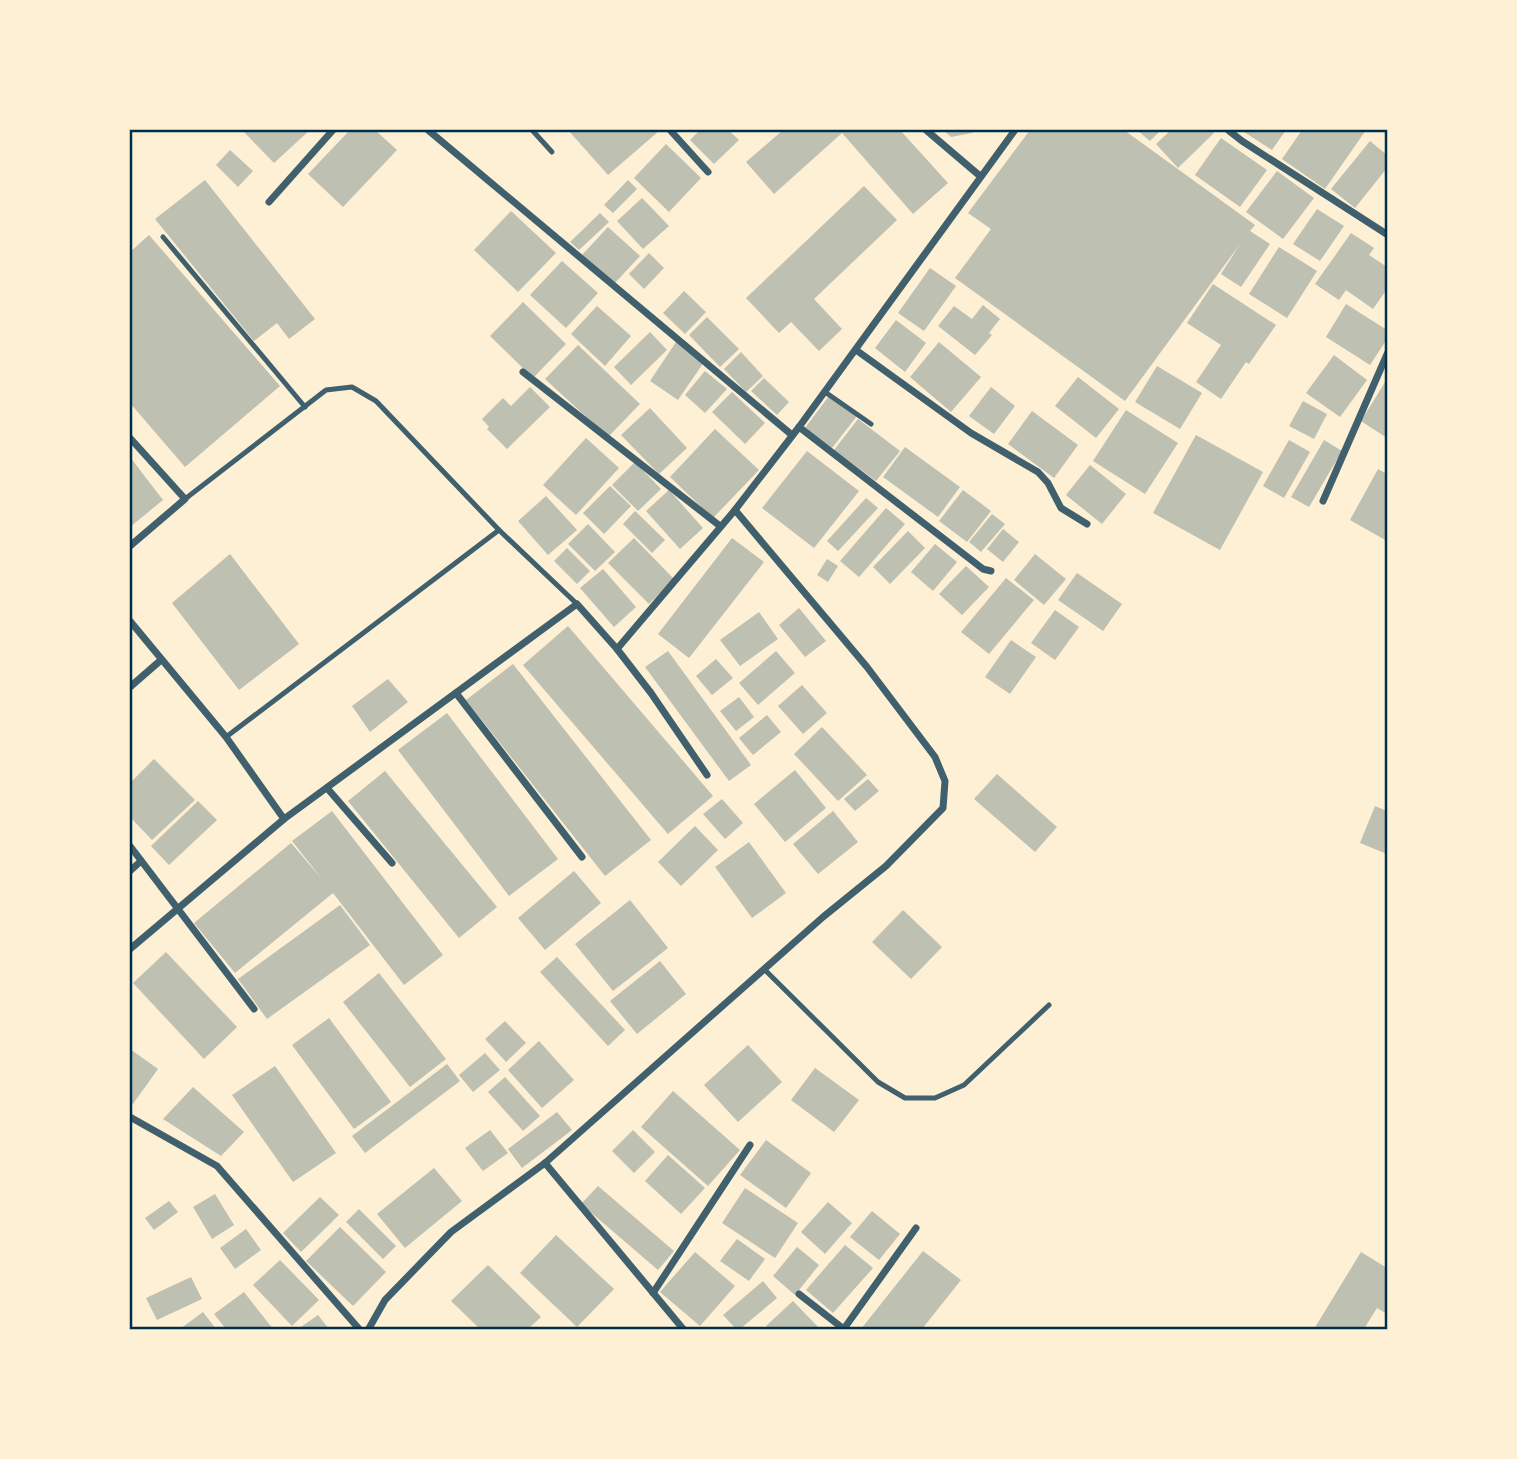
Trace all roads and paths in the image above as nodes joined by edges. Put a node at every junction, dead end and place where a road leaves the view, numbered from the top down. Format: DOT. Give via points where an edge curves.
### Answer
graph roads {
  1 [pos="333,130"];
  2 [pos="429,130"];
  3 [pos="532,130"];
  4 [pos="670,130"];
  5 [pos="926,130"];
  6 [pos="1014,130"];
  7 [pos="1228,130"];
  8 [pos="552,152"];
  9 [pos="708,172"];
  10 [pos="980,176"];
  11 [pos="269,202"];
  12 [pos="1388,235"];
  13 [pos="163,237"];
  14 [pos="856,350"];
  15 [pos="1388,352"];
  16 [pos="523,372"];
  17 [pos="825,392"];
  18 [pos="305,407"];
  19 [pos="871,424"];
  20 [pos="799,427"];
  21 [pos="792,435"];
  22 [pos="130,438"];
  23 [pos="186,499"];
  24 [pos="1323,501"];
  25 [pos="734,510"];
  26 [pos="1087,524"];
  27 [pos="720,526"];
  28 [pos="499,530"];
  29 [pos="130,546"];
  30 [pos="991,571"];
  31 [pos="578,604"];
  32 [pos="130,621"];
  33 [pos="617,649"];
  34 [pos="161,660"];
  35 [pos="130,687"];
  36 [pos="456,694"];
  37 [pos="226,737"];
  38 [pos="708,775"];
  39 [pos="327,788"];
  40 [pos="284,819"];
  41 [pos="130,846"];
  42 [pos="582,858"];
  43 [pos="141,862"];
  44 [pos="392,863"];
  45 [pos="130,871"];
  46 [pos="179,909"];
  47 [pos="130,949"];
  48 [pos="764,969"];
  49 [pos="1049,1005"];
  50 [pos="254,1009"];
  51 [pos="130,1117"];
  52 [pos="750,1145"];
  53 [pos="545,1163"];
  54 [pos="916,1228"];
  55 [pos="653,1293"];
  56 [pos="799,1294"];
  57 [pos="360,1329"];
  58 [pos="368,1329"];
  59 [pos="684,1329"];
  60 [pos="844,1329"];
  1 -- 11 [label="street"];
  2 -- 21 [label="street"];
  3 -- 8 [label="lane"];
  4 -- 9 [label="street"];
  5 -- 10 [label="street"];
  6 -- 10 [label="street"];
  7 -- 12 [label="street"];
  10 -- 14 [label="street"];
  13 -- 18 [label="lane"];
  14 -- 17 [label="street"];
  14 -- 26 [label="street" via="971,433 1038,472 1061,508"];
  15 -- 24 [label="street"];
  16 -- 27 [label="street"];
  17 -- 19 [label="lane"];
  17 -- 20 [label="street"];
  18 -- 23 [label="lane"];
  18 -- 28 [label="lane" via="326,390 352,387 376,401"];
  20 -- 21 [label="street"];
  20 -- 30 [label="street"];
  21 -- 25 [label="street"];
  22 -- 23 [label="street"];
  23 -- 29 [label="street"];
  25 -- 27 [label="street"];
  25 -- 48 [label="street" via="867,667 935,757 945,781 943,808 886,866"];
  27 -- 33 [label="street"];
  28 -- 31 [label="lane"];
  28 -- 37 [label="lane"];
  31 -- 33 [label="street"];
  31 -- 36 [label="street"];
  32 -- 34 [label="street"];
  33 -- 38 [label="street"];
  34 -- 35 [label="street"];
  34 -- 37 [label="street"];
  36 -- 39 [label="street"];
  36 -- 42 [label="street"];
  37 -- 40 [label="street"];
  39 -- 40 [label="street"];
  39 -- 44 [label="street"];
  40 -- 46 [label="street"];
  41 -- 43 [label="street"];
  43 -- 45 [label="street"];
  43 -- 46 [label="street"];
  46 -- 47 [label="street"];
  46 -- 50 [label="street"];
  48 -- 49 [label="lane" via="878,1082 905,1098 935,1098 964,1085"];
  48 -- 53 [label="street"];
  51 -- 57 [label="street" via="217,1166"];
  52 -- 55 [label="street"];
  53 -- 55 [label="street"];
  53 -- 58 [label="street" via="452,1232 385,1300"];
  54 -- 60 [label="street"];
  55 -- 59 [label="street"];
  56 -- 60 [label="street"];
}
